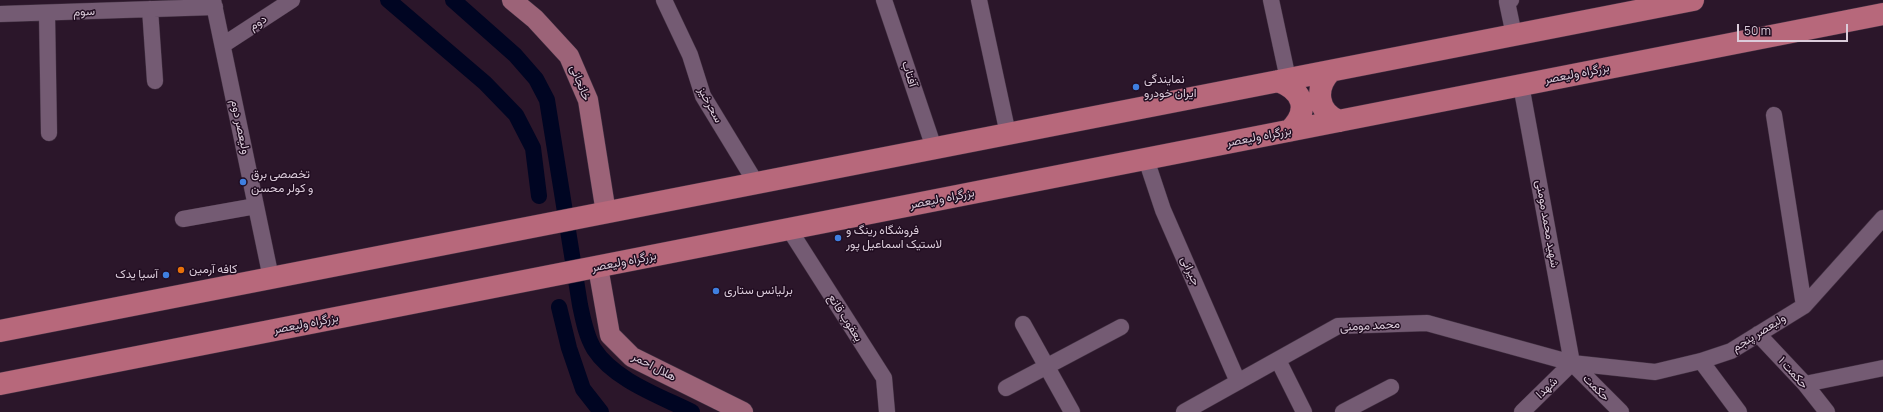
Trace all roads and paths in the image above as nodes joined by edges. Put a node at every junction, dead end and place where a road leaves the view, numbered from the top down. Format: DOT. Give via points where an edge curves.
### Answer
graph roads {
  1 [pos="292,0"];
  2 [pos="512,0"];
  3 [pos="664,0"];
  4 [pos="884,0"];
  5 [pos="979,0"];
  6 [pos="1272,0"];
  7 [pos="1511,0"];
  8 [pos="1693,0"];
  9 [pos="214,4"];
  10 [pos="150,9"];
  11 [pos="0,14"];
  12 [pos="47,14"];
  13 [pos="1883,14"];
  14 [pos="1514,35"];
  15 [pos="223,45"];
  16 [pos="1330,71"];
  17 [pos="1283,80"];
  18 [pos="155,81"];
  19 [pos="1522,85"];
  20 [pos="1774,115"];
  21 [pos="1339,121"];
  22 [pos="1289,131"];
  23 [pos="49,133"];
  24 [pos="1008,134"];
  25 [pos="934,148"];
  26 [pos="1146,159"];
  27 [pos="756,183"];
  28 [pos="256,206"];
  29 [pos="606,213"];
  30 [pos="1883,218"];
  31 [pos="183,219"];
  32 [pos="789,229"];
  33 [pos="598,267"];
  34 [pos="271,278"];
  35 [pos="1804,306"];
  36 [pos="1023,324"];
  37 [pos="1121,327"];
  38 [pos="0,331"];
  39 [pos="1758,334"];
  40 [pos="1278,360"];
  41 [pos="1701,362"];
  42 [pos="1572,364"];
  43 [pos="1048,366"];
  44 [pos="1881,371"];
  45 [pos="1238,382"];
  46 [pos="0,384"];
  47 [pos="1804,384"];
  48 [pos="1391,387"];
  49 [pos="1006,388"];
  50 [pos="744,412"];
  51 [pos="886,412"];
  52 [pos="1072,412"];
  53 [pos="1184,412"];
  54 [pos="1304,412"];
  55 [pos="1343,412"];
  56 [pos="1522,412"];
  57 [pos="1621,412"];
  58 [pos="1739,412"];
  59 [pos="1827,412"];
  1 -- 15 [label="street, دوم"];
  2 -- 29 [label="main road, خانجانی" via="569,56 588,100"];
  3 -- 27 [label="street, سحرخیز" via="690,55 703,96"];
  4 -- 25 [label="street, آفتاب"];
  5 -- 24 [label="street"];
  6 -- 17 [label="street"];
  7 -- 14 [label="street" via="1507,2"];
  8 -- 14 [label="highway"];
  9 -- 10 [label="street, سوم"];
  9 -- 15 [label="street, ولیعصر دوم"];
  10 -- 12 [label="street, سوم"];
  10 -- 18 [label="street"];
  11 -- 12 [label="street, سوم"];
  12 -- 23 [label="street"];
  13 -- 19 [label="highway, بزرگراه ولیعصر"];
  14 -- 16 [label="highway"];
  15 -- 28 [label="street, ولیعصر دوم"];
  16 -- 17 [label="highway"];
  16 -- 21 [label="highway" via="1322,83 1322,106 1325,112"];
  17 -- 22 [label="highway" via="1300,98 1301,116"];
  17 -- 24 [label="highway"];
  19 -- 21 [label="highway, بزرگراه ولیعصر"];
  19 -- 42 [label="street, شهید محمد مومنی"];
  20 -- 35 [label="street"];
  21 -- 22 [label="highway, بزرگراه ولیعصر"];
  22 -- 26 [label="highway, بزرگراه ولیعصر"];
  24 -- 25 [label="highway"];
  25 -- 27 [label="highway"];
  26 -- 32 [label="highway, بزرگراه ولیعصر"];
  26 -- 45 [label="street, جیرانی" via="1163,210"];
  27 -- 29 [label="highway"];
  28 -- 31 [label="street"];
  28 -- 34 [label="street, ولیعصر دوم"];
  29 -- 34 [label="highway"];
  30 -- 35 [label="street, ولیعصر پنجم"];
  32 -- 33 [label="highway, بزرگراه ولیعصر"];
  32 -- 51 [label="street, یعقوب قانع" via="884,378"];
  33 -- 46 [label="highway, بزرگراه ولیعصر"];
  33 -- 50 [label="main road, هلال احمر" via="610,335 632,357"];
  34 -- 38 [label="highway"];
  35 -- 39 [label="street, ولیعصر پنجم"];
  36 -- 43 [label="street"];
  37 -- 43 [label="street"];
  39 -- 41 [label="street, ولیعصر پنجم" via="1731,351"];
  39 -- 47 [label="street, حکمت ۱"];
  40 -- 42 [label="street, محمد مومنی" via="1338,326 1427,324"];
  40 -- 45 [label="street, محمد مومنی"];
  40 -- 54 [label="street"];
  41 -- 42 [label="street, ولیعصر پنجم" via="1656,372"];
  41 -- 58 [label="street"];
  42 -- 56 [label="street, شهدا"];
  42 -- 57 [label="street, حکمت"];
  43 -- 49 [label="street"];
  43 -- 52 [label="street"];
  44 -- 47 [label="street"];
  45 -- 53 [label="street, محمد مومنی"];
  47 -- 59 [label="street, حکمت ۱"];
  48 -- 55 [label="street"];
}
